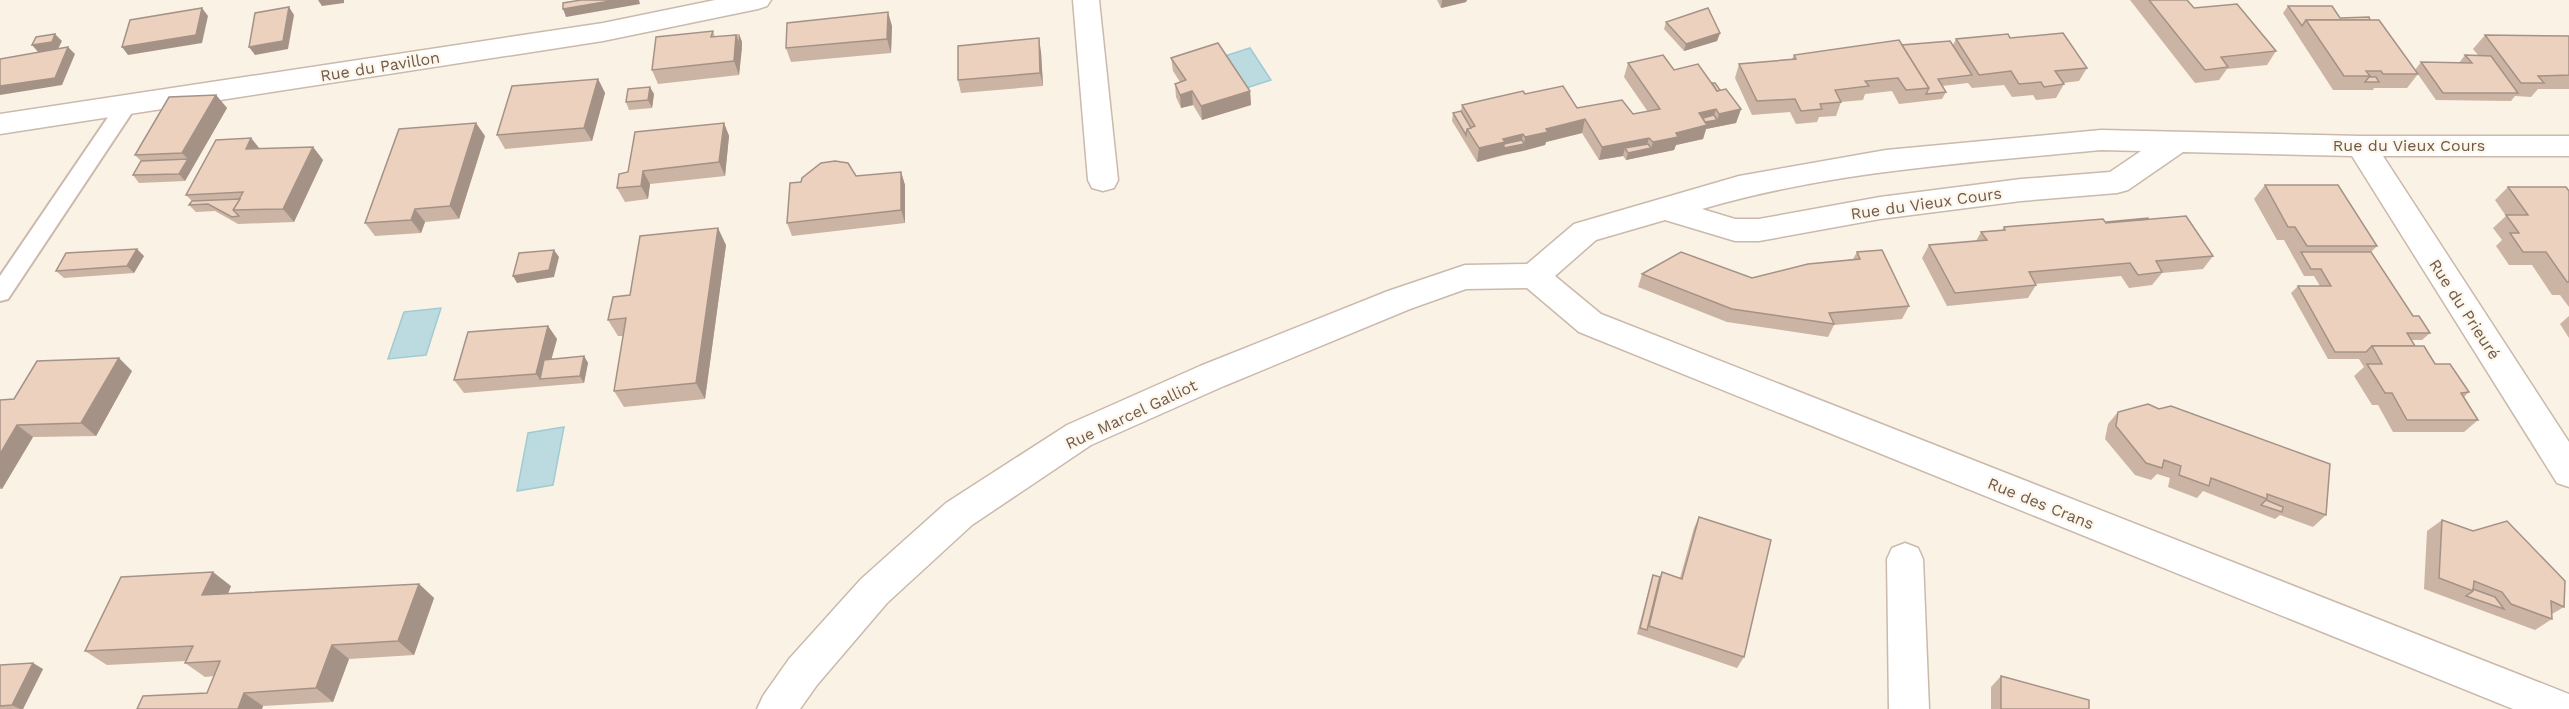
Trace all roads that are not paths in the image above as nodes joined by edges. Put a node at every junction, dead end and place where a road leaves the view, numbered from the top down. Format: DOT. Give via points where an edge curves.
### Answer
graph roads {
  1 [pos="758,0"];
  2 [pos="1086,0"];
  3 [pos="128,104"];
  4 [pos="0,124"];
  5 [pos="2177,142"];
  6 [pos="2361,146"];
  7 [pos="2569,146"];
  8 [pos="1103,180"];
  9 [pos="1666,209"];
  10 [pos="1534,276"];
  11 [pos="0,293"];
  12 [pos="2569,472"];
  13 [pos="1905,559"];
  14 [pos="777,709"];
  15 [pos="1909,709"];
  16 [pos="2560,709"];
  1 -- 3 [label="street, Rue du Pavillon" via="603,32"];
  2 -- 8 [label="street"];
  3 -- 4 [label="street, Rue du Pavillon"];
  3 -- 11 [label="lane"];
  5 -- 6 [label="street, Rue du Vieux Cours"];
  5 -- 9 [label="street, Rue du Vieux Cours" via="2101,140 1886,160 1738,187"];
  5 -- 9 [label="street, Rue du Vieux Cours" via="2117,182 1880,208 1758,230 1735,230"];
  6 -- 7 [label="street, Rue du Vieux Cours"];
  6 -- 12 [label="street, Rue du Prieuré"];
  9 -- 10 [label="street, Rue du Vieux Cours" via="1585,232"];
  10 -- 14 [label="street, Rue Marcel Galliot" via="1465,277 1399,300 1079,435 959,514 874,591 803,672"];
  10 -- 16 [label="street, Rue des Crans" via="1590,323"];
  13 -- 15 [label="street"];
}
